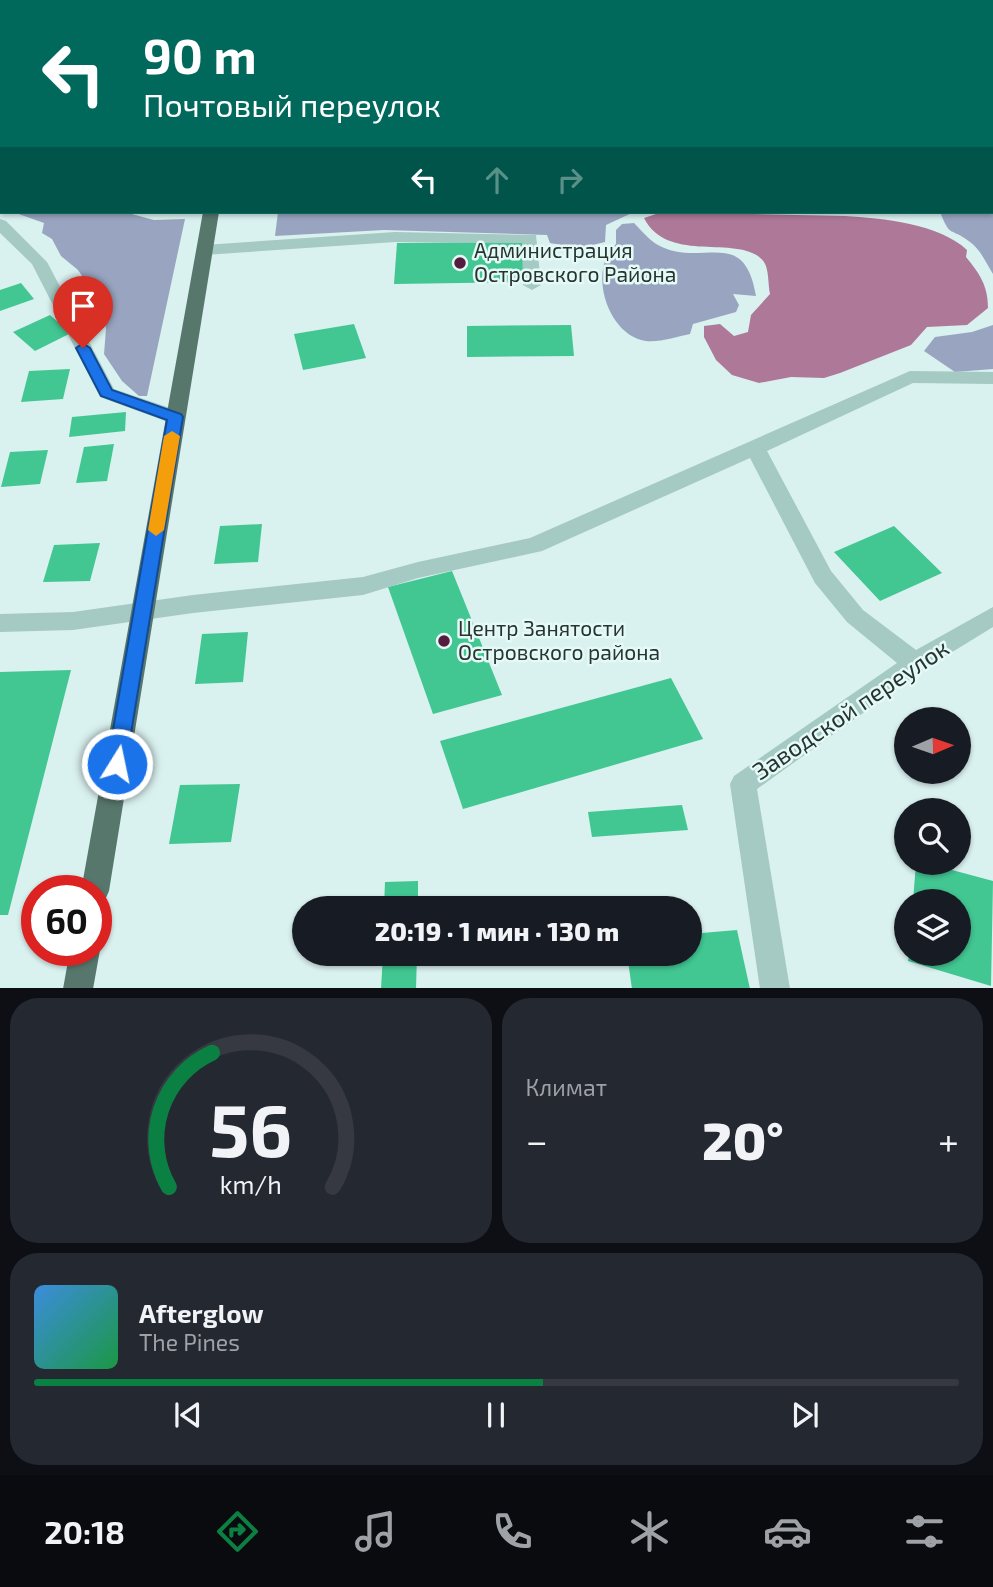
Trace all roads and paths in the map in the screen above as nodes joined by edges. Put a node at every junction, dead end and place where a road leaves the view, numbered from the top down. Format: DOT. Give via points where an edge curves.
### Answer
graph roads {
  1 [pos="211,214"];
  2 [pos="0,224"];
  3 [pos="204,250"];
  4 [pos="532,285"];
  5 [pos="993,378"];
  6 [pos="175,417"];
  7 [pos="755,447"];
  8 [pos="142,611"];
  9 [pos="993,616"];
  10 [pos="0,623"];
  11 [pos="915,663"];
  12 [pos="98,875"];
  13 [pos="82,966"];
  14 [pos="78,988"];
  15 [pos="775,988"];
  1 -- 3 [label="main road"];
  2 -- 6 [label="street" via="39,262 107,393"];
  3 -- 4 [label="street" via="396,237 530,238"];
  3 -- 6 [label="main road"];
  5 -- 7 [label="street" via="910,377"];
  6 -- 8 [label="main road"];
  7 -- 8 [label="street" via="534,545 363,586"];
  7 -- 11 [label="street" via="823,577 855,616"];
  8 -- 10 [label="street" via="73,621"];
  8 -- 12 [label="main road"];
  9 -- 11 [label="street, Заводской переулок"];
  11 -- 15 [label="street, Заводской переулок" via="743,784"];
  13 -- 14 [label="main road"];
}
